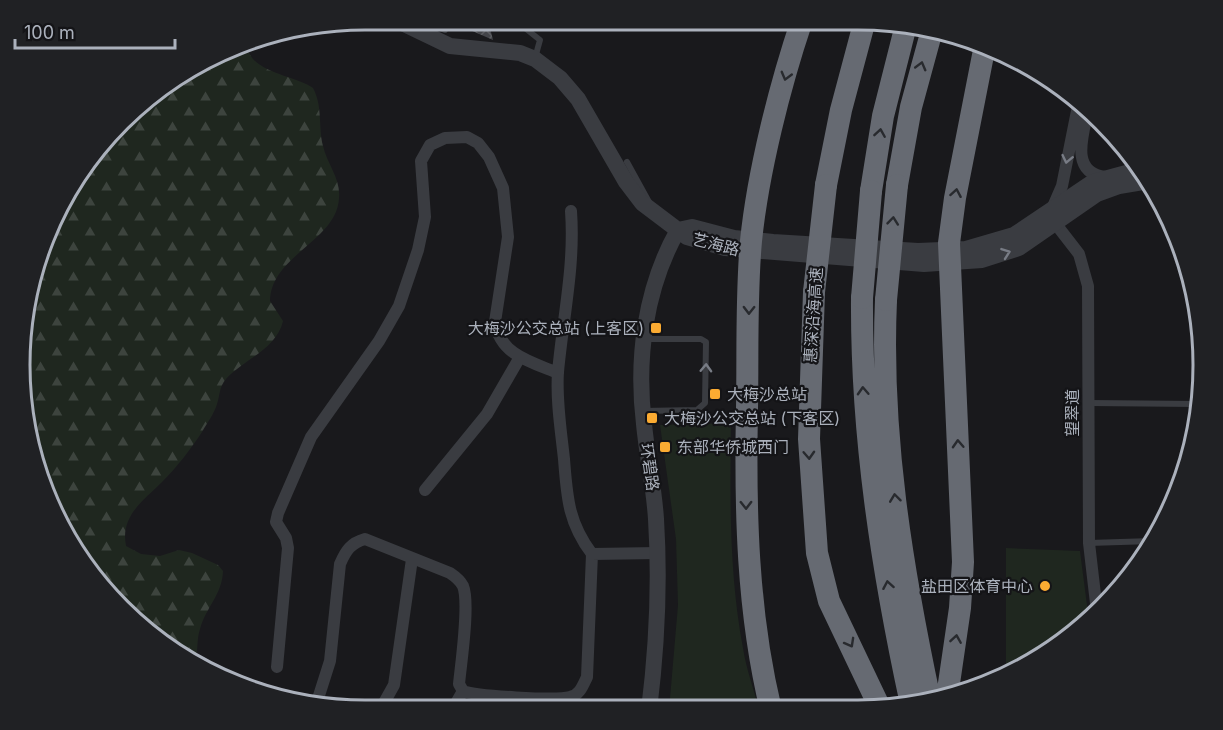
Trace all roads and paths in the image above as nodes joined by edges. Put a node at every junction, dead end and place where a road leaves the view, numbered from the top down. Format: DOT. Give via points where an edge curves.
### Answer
graph roads {
  1 [pos="417,30"];
  2 [pos="528,30"];
  3 [pos="799,30"];
  4 [pos="862,30"];
  5 [pos="904,33"];
  6 [pos="930,38"];
  7 [pos="983,55"];
  8 [pos="535,59"];
  9 [pos="1077,111"];
  10 [pos="1086,120"];
  11 [pos="627,162"];
  12 [pos="1131,171"];
  13 [pos="1105,177"];
  14 [pos="1139,183"];
  15 [pos="649,209"];
  16 [pos="571,211"];
  17 [pos="1053,216"];
  18 [pos="678,230"];
  19 [pos="751,246"];
  20 [pos="949,257"];
  21 [pos="643,339"];
  22 [pos="520,357"];
  23 [pos="558,373"];
  24 [pos="1089,403"];
  25 [pos="1190,404"];
  26 [pos="642,411"];
  27 [pos="425,490"];
  28 [pos="1143,541"];
  29 [pos="1089,543"];
  30 [pos="658,553"];
  31 [pos="592,554"];
  32 [pos="412,559"];
  33 [pos="1096,601"];
  34 [pos="276,667"];
  35 [pos="948,688"];
  36 [pos="463,691"];
  37 [pos="929,693"];
  38 [pos="910,696"];
  39 [pos="319,697"];
  40 [pos="876,699"];
  41 [pos="386,700"];
  42 [pos="458,700"];
  43 [pos="526,700"];
  44 [pos="572,700"];
  45 [pos="650,700"];
  46 [pos="769,700"];
  1 -- 8 [label="street" via="450,46 520,53"];
  2 -- 8 [label="lane" via="540,40"];
  3 -- 19 [label="highway, one-way" via="778,103"];
  4 -- 40 [label="highway, 惠深沿海高速, one-way, bridge" via="826,185 814,291 808,439 817,553 829,601"];
  38 -- 5 [label="highway, one-way, bridge" via="872,490 861,359 871,191 883,116"];
  37 -- 6 [label="highway, one-way, bridge" via="906,576 884,380 886,300 897,185 911,107"];
  20 -- 7 [label="highway, one-way" via="955,198"];
  8 -- 15 [label="street" via="560,78 578,99 626,182"];
  9 -- 17 [label="street, one-way"];
  10 -- 13 [label="street" via="1081,158 1088,171"];
  11 -- 15 [label="lane" via="648,196"];
  12 -- 13 [label="street, 艺海路"];
  13 -- 17 [label="street, 艺海路" via="1084,186"];
  14 -- 17 [label="street, 艺海路" via="1097,194"];
  15 -- 18 [label="street"];
  16 -- 23 [label="street" via="572,272"];
  17 -- 20 [label="street, 艺海路" via="1011,252 982,260"];
  17 -- 24 [label="street, 望翠道" via="1079,254 1087,276"];
  18 -- 19 [label="street, 艺海路" via="692,227"];
  18 -- 21 [label="street, 环碧路" via="656,283"];
  19 -- 20 [label="street, 艺海路"];
  19 -- 46 [label="highway, one-way" via="747,519 753,602"];
  35 -- 20 [label="highway, one-way" via="963,562"];
  21 -- 26 [label="street, 环碧路"];
  26 -- 21 [label="lane, one-way" via="697,410 703,406 707,345 701,339"];
  22 -- 23 [label="street"];
  22 -- 27 [label="street" via="487,414"];
  22 -- 34 [label="street" via="504,346 497,336 495,322 508,237 503,189 478,143 468,137 445,138 430,145 421,161 425,217 399,306 311,437 278,513 276,522 288,548"];
  23 -- 31 [label="street" via="572,523"];
  24 -- 25 [label="lane"];
  24 -- 29 [label="street, 望翠道"];
  26 -- 30 [label="street, 环碧路"];
  28 -- 29 [label="lane"];
  29 -- 33 [label="street, 望翠道"];
  30 -- 31 [label="street"];
  30 -- 45 [label="street, 环碧路" via="658,621"];
  31 -- 44 [label="street" via="587,676"];
  32 -- 36 [label="street" via="450,573 464,589 459,684"];
  32 -- 39 [label="street" via="365,539 354,542 345,551 340,564 330,662"];
  32 -- 41 [label="street" via="394,685"];
  36 -- 42 [label="street"];
  36 -- 43 [label="street"];
}
